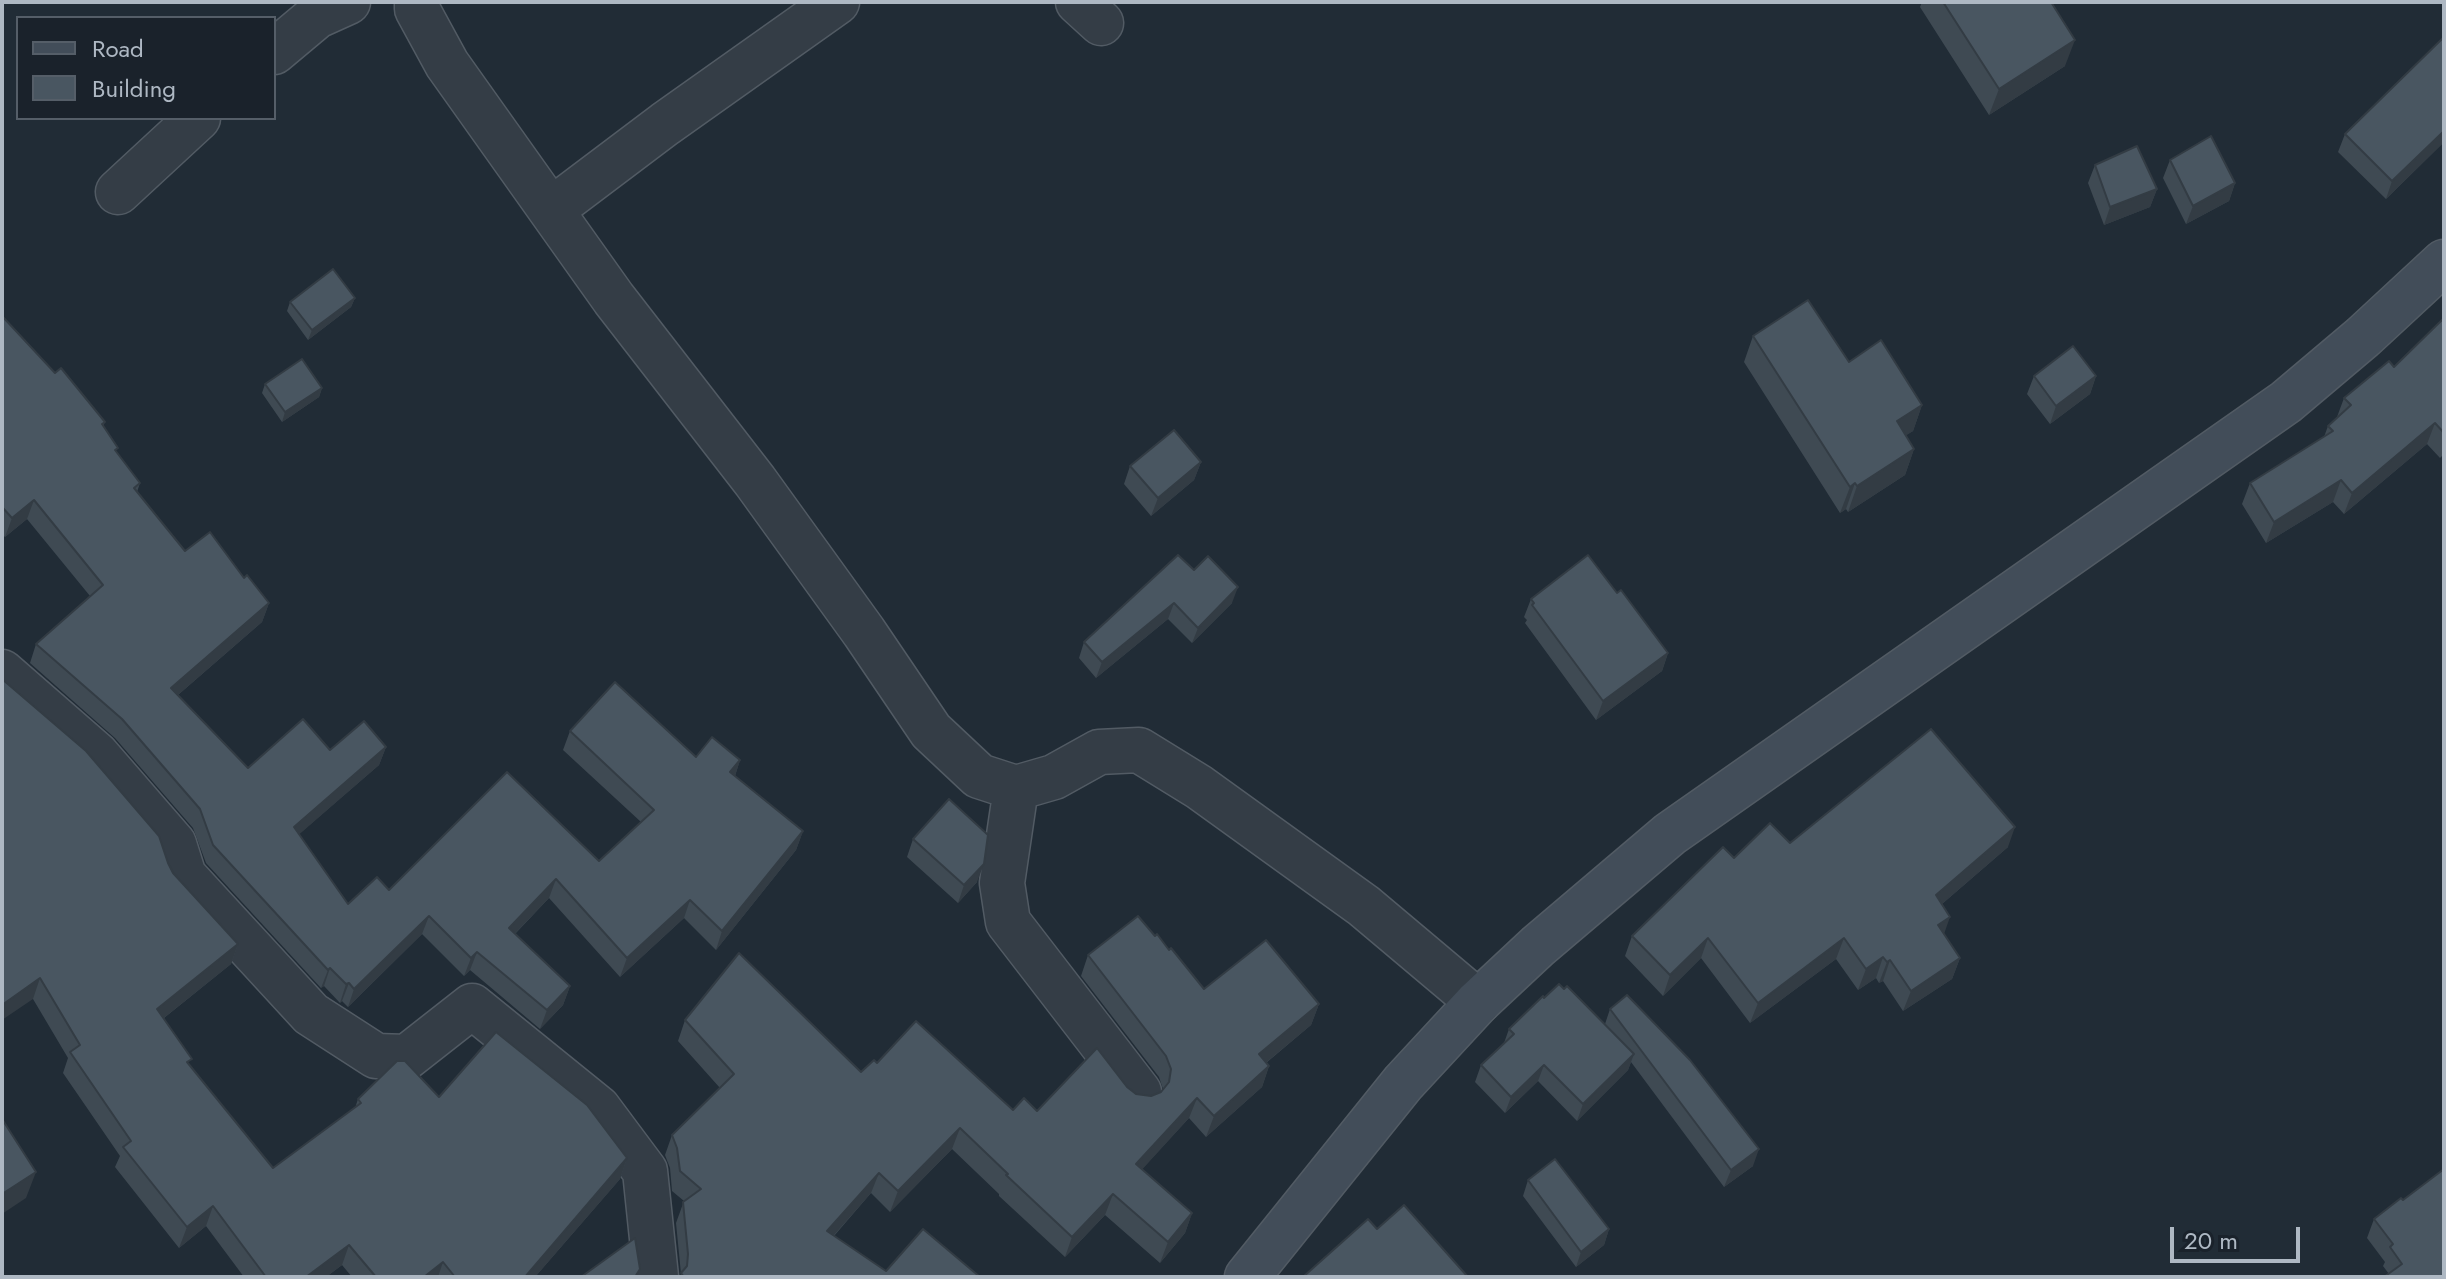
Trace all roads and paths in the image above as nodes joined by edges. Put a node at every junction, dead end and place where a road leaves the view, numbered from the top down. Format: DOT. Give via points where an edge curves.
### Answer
graph roads {
  1 [pos="837,2"];
  2 [pos="406,4"];
  3 [pos="324,7"];
  4 [pos="276,50"];
  5 [pos="196,120"];
  6 [pos="118,192"];
  7 [pos="551,210"];
  8 [pos="2444,262"];
  9 [pos="2,672"];
  10 [pos="1016,788"];
  11 [pos="1478,1002"];
  12 [pos="1139,1092"];
  13 [pos="656,1277"];
  14 [pos="1247,1277"];
  1 -- 7 [label="street"];
  2 -- 7 [label="street"];
  3 -- 4 [label="street"];
  5 -- 6 [label="street"];
  7 -- 10 [label="street" via="755,481 931,731 979,776"];
  8 -- 11 [label="main road" via="2286,402 1670,834"];
  9 -- 13 [label="street" via="96,754 174,844 184,876 311,1014 376,1056 407,1057 472,1006 598,1108 645,1171"];
  10 -- 11 [label="street" via="1054,777 1099,752 1139,750 1364,906"];
  10 -- 12 [label="street" via="1002,883 1008,922"];
  11 -- 14 [label="main road" via="1403,1083"];
}
